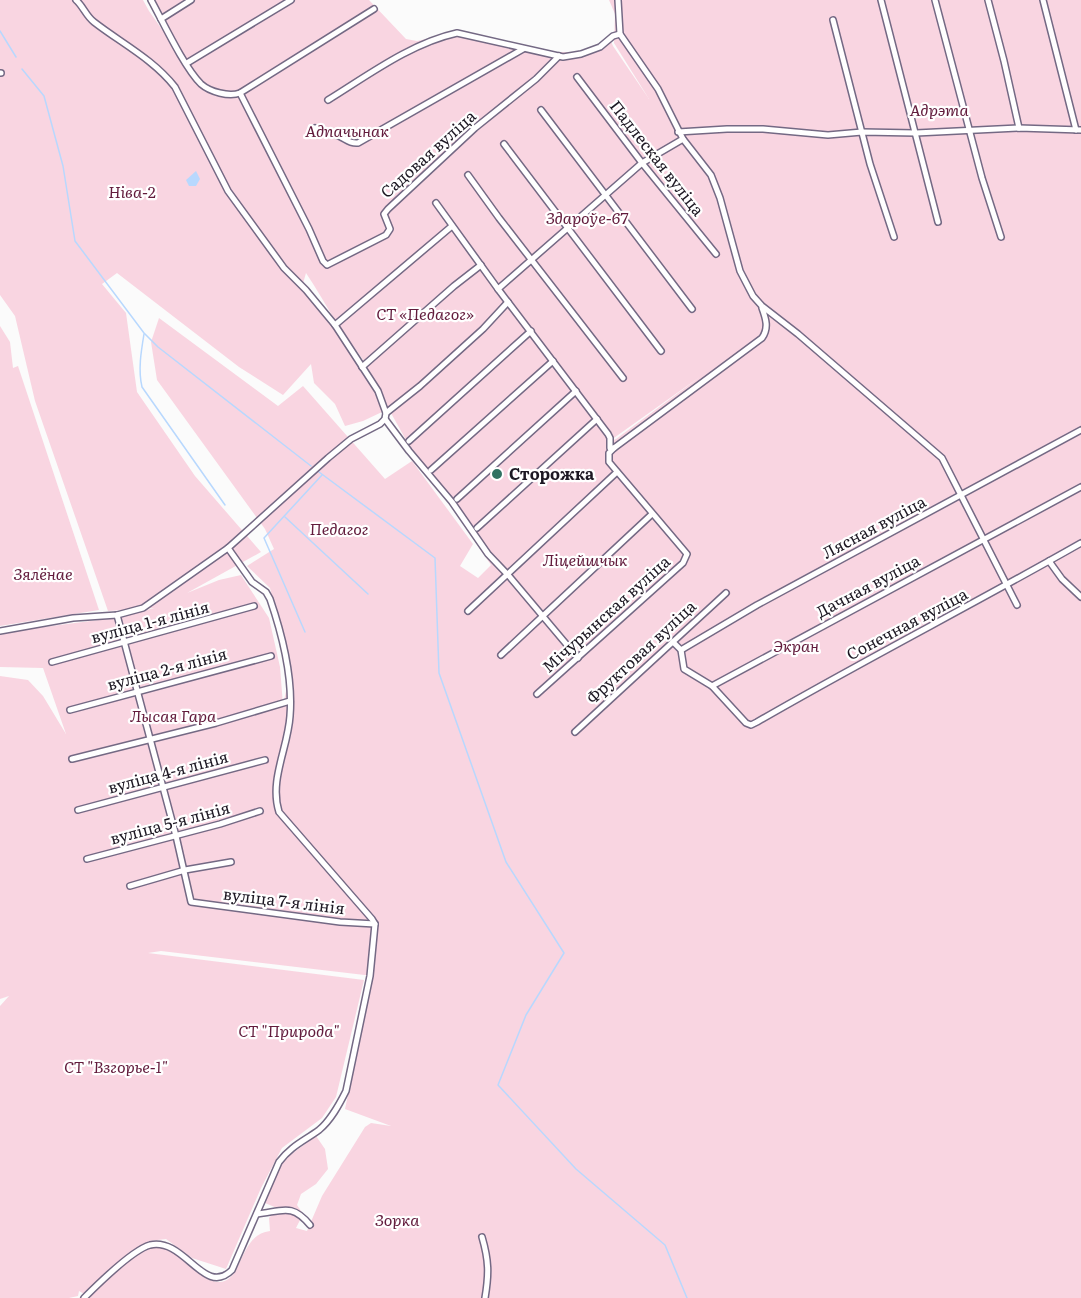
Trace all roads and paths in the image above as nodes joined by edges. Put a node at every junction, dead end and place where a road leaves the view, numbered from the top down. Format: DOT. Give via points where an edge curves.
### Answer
graph roads {
  1 [pos="89,0"];
  2 [pos="151,0"];
  3 [pos="191,0"];
  4 [pos="291,0"];
  5 [pos="618,0"];
  6 [pos="881,0"];
  7 [pos="935,0"];
  8 [pos="988,0"];
  9 [pos="1042,0"];
  10 [pos="79,2"];
  11 [pos="374,9"];
  12 [pos="161,19"];
  13 [pos="833,20"];
  14 [pos="620,34"];
  15 [pos="524,49"];
  16 [pos="559,56"];
  17 [pos="187,63"];
  18 [pos="577,77"];
  19 [pos="240,93"];
  20 [pos="328,100"];
  21 [pos="541,110"];
  22 [pos="315,128"];
  23 [pos="1019,128"];
  24 [pos="969,130"];
  25 [pos="1079,130"];
  26 [pos="678,132"];
  27 [pos="862,132"];
  28 [pos="916,133"];
  29 [pos="683,139"];
  30 [pos="504,144"];
  31 [pos="642,163"];
  32 [pos="468,175"];
  33 [pos="604,196"];
  34 [pos="436,203"];
  35 [pos="938,222"];
  36 [pos="452,226"];
  37 [pos="568,227"];
  38 [pos="894,237"];
  39 [pos="1001,237"];
  40 [pos="716,254"];
  41 [pos="533,260"];
  42 [pos="481,265"];
  43 [pos="498,289"];
  44 [pos="508,302"];
  45 [pos="762,306"];
  46 [pos="692,309"];
  47 [pos="335,325"];
  48 [pos="531,331"];
  49 [pos="661,351"];
  50 [pos="553,361"];
  51 [pos="362,367"];
  52 [pos="623,378"];
  53 [pos="576,391"];
  54 [pos="386,416"];
  55 [pos="597,419"];
  56 [pos="1081,430"];
  57 [pos="409,441"];
  58 [pos="614,448"];
  59 [pos="430,470"];
  60 [pos="617,472"];
  61 [pos="1081,487"];
  62 [pos="961,495"];
  63 [pos="457,499"];
  64 [pos="652,514"];
  65 [pos="477,528"];
  66 [pos="984,540"];
  67 [pos="1081,543"];
  68 [pos="228,548"];
  69 [pos="1049,561"];
  70 [pos="507,574"];
  71 [pos="1008,585"];
  72 [pos="726,593"];
  73 [pos="1081,597"];
  74 [pos="1017,605"];
  75 [pos="254,606"];
  76 [pos="468,611"];
  77 [pos="117,615"];
  78 [pos="543,616"];
  79 [pos="0,631"];
  80 [pos="673,642"];
  81 [pos="125,643"];
  82 [pos="681,650"];
  83 [pos="501,655"];
  84 [pos="271,656"];
  85 [pos="578,658"];
  86 [pos="52,662"];
  87 [pos="712,686"];
  88 [pos="138,691"];
  89 [pos="537,694"];
  90 [pos="290,701"];
  91 [pos="70,710"];
  92 [pos="574,732"];
  93 [pos="150,739"];
  94 [pos="72,759"];
  95 [pos="265,760"];
  96 [pos="163,787"];
  97 [pos="78,810"];
  98 [pos="260,811"];
  99 [pos="176,836"];
  100 [pos="87,859"];
  101 [pos="231,862"];
  102 [pos="184,870"];
  103 [pos="130,886"];
  104 [pos="375,924"];
  105 [pos="257,1214"];
  106 [pos="310,1225"];
  107 [pos="482,1237"];
  108 [pos="84,1298"];
  109 [pos="485,1298"];
  1 -- 10 [label="street"];
  2 -- 12 [label="street"];
  3 -- 12 [label="street"];
  4 -- 17 [label="street"];
  5 -- 14 [label="street"];
  6 -- 28 [label="street"];
  7 -- 24 [label="street"];
  8 -- 23 [label="street"];
  9 -- 25 [label="street"];
  10 -- 47 [label="street" via="90,20 164,73 228,191 284,268"];
  11 -- 19 [label="street"];
  12 -- 17 [label="street"];
  13 -- 27 [label="street"];
  14 -- 16 [label="street" via="581,54"];
  14 -- 26 [label="street" via="658,89"];
  15 -- 16 [label="street"];
  15 -- 20 [label="street" via="457,33 417,46"];
  15 -- 22 [label="street" via="358,143"];
  16 -- 19 [label="street, Садовая вуліца" via="387,209 384,214 390,229 386,235 327,264"];
  17 -- 19 [label="street" via="202,85 230,96"];
  18 -- 31 [label="street, Падлеская вуліца"];
  21 -- 33 [label="street"];
  23 -- 24 [label="street"];
  23 -- 25 [label="street"];
  24 -- 28 [label="street"];
  24 -- 39 [label="street"];
  26 -- 27 [label="street"];
  26 -- 29 [label="street"];
  27 -- 28 [label="street"];
  27 -- 38 [label="street"];
  28 -- 35 [label="street"];
  29 -- 31 [label="street"];
  29 -- 45 [label="street" via="711,176 740,272"];
  30 -- 37 [label="street"];
  31 -- 33 [label="street"];
  31 -- 40 [label="street, Падлеская вуліца"];
  32 -- 41 [label="street"];
  33 -- 37 [label="street"];
  33 -- 46 [label="street"];
  34 -- 36 [label="street"];
  36 -- 42 [label="street"];
  36 -- 47 [label="street"];
  37 -- 41 [label="street"];
  37 -- 49 [label="street"];
  41 -- 43 [label="street"];
  41 -- 52 [label="street"];
  42 -- 43 [label="street"];
  42 -- 51 [label="street"];
  43 -- 44 [label="street"];
  44 -- 48 [label="street"];
  44 -- 54 [label="street"];
  45 -- 58 [label="street" via="767,325 762,338"];
  45 -- 62 [label="street" via="942,458"];
  47 -- 51 [label="street"];
  48 -- 50 [label="street"];
  48 -- 57 [label="street"];
  50 -- 53 [label="street"];
  50 -- 59 [label="street"];
  51 -- 54 [label="street" via="378,391"];
  53 -- 55 [label="street"];
  53 -- 63 [label="street"];
  54 -- 68 [label="street" via="328,458"];
  54 -- 70 [label="street" via="409,451"];
  55 -- 58 [label="street" via="610,438 610,448"];
  55 -- 65 [label="street"];
  56 -- 62 [label="street, Лясная вуліца"];
  58 -- 60 [label="street" via="608,458"];
  60 -- 64 [label="street"];
  60 -- 70 [label="street"];
  61 -- 66 [label="street, Дачная вуліца"];
  62 -- 66 [label="street"];
  62 -- 82 [label="street, Лясная вуліца"];
  64 -- 78 [label="street"];
  64 -- 85 [label="street, Мічурынская вуліца" via="687,557"];
  66 -- 71 [label="street"];
  66 -- 87 [label="street, Дачная вуліца"];
  67 -- 69 [label="street, Сонечная вуліца"];
  68 -- 77 [label="street" via="143,608"];
  68 -- 90 [label="street" via="252,582 270,598 291,683"];
  69 -- 71 [label="street, Сонечная вуліца"];
  69 -- 73 [label="street"];
  70 -- 76 [label="street"];
  70 -- 78 [label="street"];
  71 -- 74 [label="street"];
  71 -- 87 [label="street, Сонечная вуліца" via="750,725"];
  72 -- 80 [label="street, Фруктовая вуліца"];
  75 -- 81 [label="street, вуліца 1-я лінія"];
  77 -- 79 [label="street"];
  77 -- 81 [label="street"];
  78 -- 83 [label="street"];
  78 -- 85 [label="street"];
  80 -- 82 [label="street"];
  80 -- 92 [label="street, Фруктовая вуліца"];
  81 -- 86 [label="street, вуліца 1-я лінія"];
  81 -- 88 [label="street"];
  82 -- 87 [label="street" via="684,669"];
  84 -- 88 [label="street, вуліца 2-я лінія"];
  85 -- 89 [label="street, Мічурынская вуліца"];
  88 -- 91 [label="street, вуліца 2-я лінія"];
  88 -- 93 [label="street"];
  90 -- 93 [label="street"];
  90 -- 104 [label="street" via="279,763 279,812"];
  93 -- 94 [label="street"];
  93 -- 96 [label="street"];
  95 -- 96 [label="street, вуліца 4-я лінія"];
  96 -- 97 [label="street, вуліца 4-я лінія"];
  96 -- 99 [label="street"];
  98 -- 99 [label="street, вуліца 5-я лінія"];
  99 -- 100 [label="street, вуліца 5-я лінія"];
  99 -- 102 [label="street"];
  101 -- 102 [label="street"];
  102 -- 103 [label="street"];
  102 -- 104 [label="street, вуліца 7-я лінія" via="191,902"];
  104 -- 105 [label="street" via="370,976 346,1091 325,1124 286,1152"];
  105 -- 106 [label="street" via="297,1211"];
  105 -- 108 [label="street" via="232,1270 220,1280 202,1275 174,1250 147,1246"];
  107 -- 109 [label="street" via="489,1259"];
}
